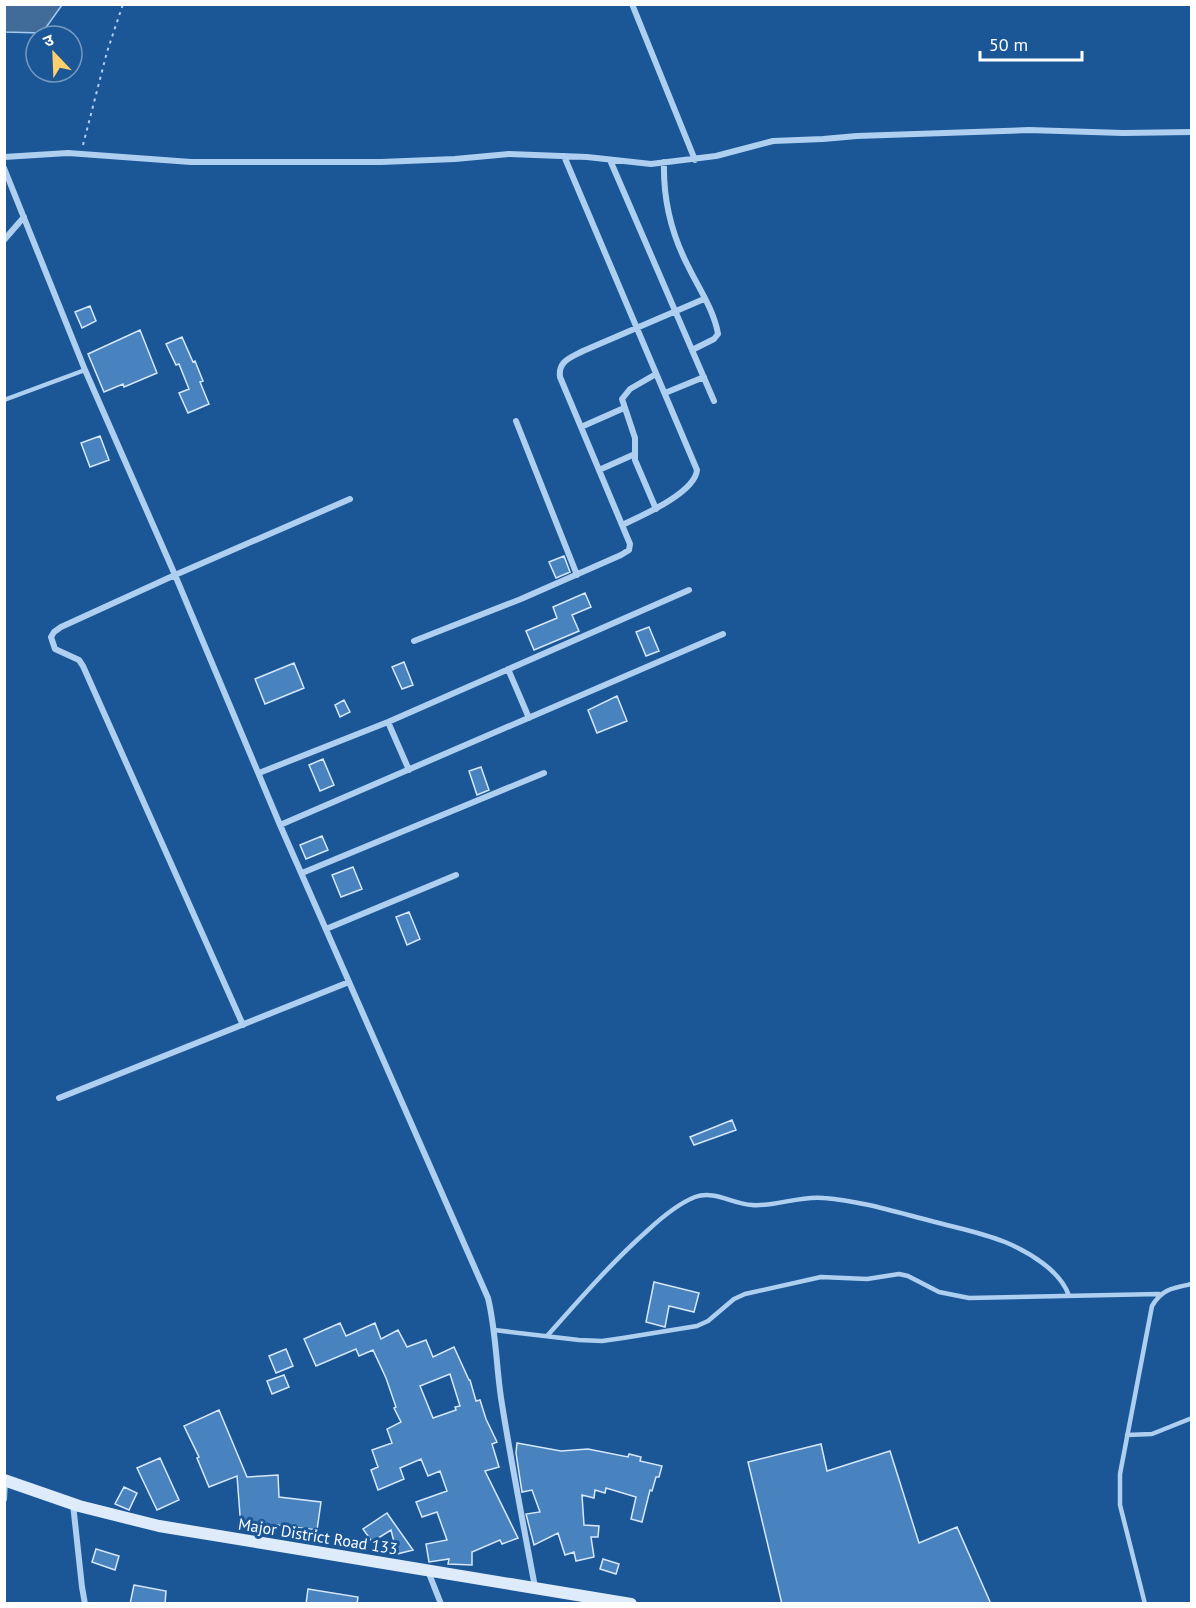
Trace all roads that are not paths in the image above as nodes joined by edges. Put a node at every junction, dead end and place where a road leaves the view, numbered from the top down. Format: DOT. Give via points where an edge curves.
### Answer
graph roads {
  1 [pos="632,4"];
  2 [pos="1191,132"];
  3 [pos="564,156"];
  4 [pos="4,157"];
  5 [pos="610,160"];
  6 [pos="695,160"];
  7 [pos="664,162"];
  8 [pos="4,168"];
  9 [pos="24,217"];
  10 [pos="4,240"];
  11 [pos="704,299"];
  12 [pos="675,311"];
  13 [pos="637,328"];
  14 [pos="692,350"];
  15 [pos="85,370"];
  16 [pos="656,374"];
  17 [pos="704,377"];
  18 [pos="665,393"];
  19 [pos="4,400"];
  20 [pos="714,401"];
  21 [pos="624,408"];
  22 [pos="516,421"];
  23 [pos="581,427"];
  24 [pos="635,454"];
  25 [pos="599,470"];
  26 [pos="350,500"];
  27 [pos="656,509"];
  28 [pos="622,525"];
  29 [pos="175,575"];
  30 [pos="577,575"];
  31 [pos="688,590"];
  32 [pos="723,634"];
  33 [pos="414,642"];
  34 [pos="508,669"];
  35 [pos="529,718"];
  36 [pos="388,722"];
  37 [pos="409,770"];
  38 [pos="259,773"];
  39 [pos="544,773"];
  40 [pos="280,825"];
  41 [pos="302,873"];
  42 [pos="456,875"];
  43 [pos="326,929"];
  44 [pos="349,982"];
  45 [pos="243,1025"];
  46 [pos="59,1098"];
  47 [pos="1191,1284"];
  48 [pos="1159,1294"];
  49 [pos="1069,1296"];
  50 [pos="495,1330"];
  51 [pos="547,1336"];
  52 [pos="1191,1418"];
  53 [pos="1127,1435"];
  54 [pos="5,1480"];
  55 [pos="4,1499"];
  56 [pos="73,1504"];
  57 [pos="427,1571"];
  58 [pos="535,1587"];
  59 [pos="85,1604"];
  60 [pos="441,1604"];
  61 [pos="631,1604"];
  62 [pos="1145,1604"];
  1 -- 6 [label="street"];
  2 -- 6 [label="street" via="1029,130 857,136 773,141"];
  3 -- 4 [label="street" via="509,154 381,162 191,162 81,153"];
  3 -- 5 [label="street"];
  3 -- 13 [label="street"];
  5 -- 7 [label="street"];
  5 -- 12 [label="street"];
  6 -- 7 [label="street"];
  7 -- 11 [label="street" via="668,214"];
  8 -- 9 [label="street"];
  9 -- 10 [label="street"];
  9 -- 15 [label="street"];
  11 -- 12 [label="street"];
  11 -- 14 [label="street" via="718,334"];
  12 -- 13 [label="street"];
  12 -- 14 [label="street"];
  13 -- 16 [label="street"];
  13 -- 23 [label="street" via="563,362 559,369"];
  14 -- 17 [label="street"];
  15 -- 19 [label="lane"];
  15 -- 29 [label="street"];
  16 -- 18 [label="street"];
  16 -- 21 [label="street" via="624,395"];
  17 -- 18 [label="street"];
  17 -- 20 [label="street"];
  18 -- 27 [label="street" via="697,470 696,476 668,503"];
  21 -- 23 [label="street"];
  21 -- 24 [label="street" via="635,438"];
  22 -- 30 [label="street"];
  23 -- 25 [label="street"];
  24 -- 25 [label="street"];
  24 -- 27 [label="street"];
  25 -- 28 [label="street"];
  26 -- 29 [label="street"];
  27 -- 28 [label="street"];
  28 -- 30 [label="street" via="630,544 628,550"];
  29 -- 38 [label="street"];
  29 -- 45 [label="street" via="61,627 51,637 55,649 79,660 83,666"];
  30 -- 33 [label="street"];
  31 -- 34 [label="street"];
  32 -- 35 [label="street"];
  34 -- 35 [label="street"];
  34 -- 36 [label="street"];
  35 -- 37 [label="street"];
  36 -- 37 [label="street"];
  36 -- 38 [label="street"];
  37 -- 40 [label="street"];
  38 -- 40 [label="street"];
  39 -- 41 [label="street"];
  40 -- 41 [label="street"];
  41 -- 43 [label="street"];
  42 -- 43 [label="street"];
  43 -- 44 [label="street"];
  44 -- 45 [label="street"];
  44 -- 50 [label="street" via="488,1298"];
  45 -- 46 [label="street"];
  47 -- 48 [label="lane"];
  48 -- 49 [label="lane"];
  48 -- 53 [label="lane" via="1152,1306"];
  49 -- 51 [label="lane" via="969,1298 939,1292 899,1274 867,1279 821,1277 745,1294 697,1326 603,1341"];
  49 -- 51 [label="lane" via="1062,1280 1050,1270 1006,1243 982,1235 823,1197 754,1206 708,1194 688,1200 664,1216 608,1268"];
  50 -- 51 [label="lane"];
  50 -- 58 [label="street" via="498,1381"];
  52 -- 53 [label="lane" via="1152,1434"];
  53 -- 62 [label="lane" via="1120,1474 1120,1505"];
  54 -- 55 [label="street"];
  54 -- 56 [label="main road, Major District Road 133"];
  56 -- 57 [label="main road, Major District Road 133" via="159,1526"];
  56 -- 59 [label="street"];
  57 -- 58 [label="main road, Major District Road 133"];
  57 -- 60 [label="street"];
  58 -- 61 [label="main road, Major District Road 133"];
}
